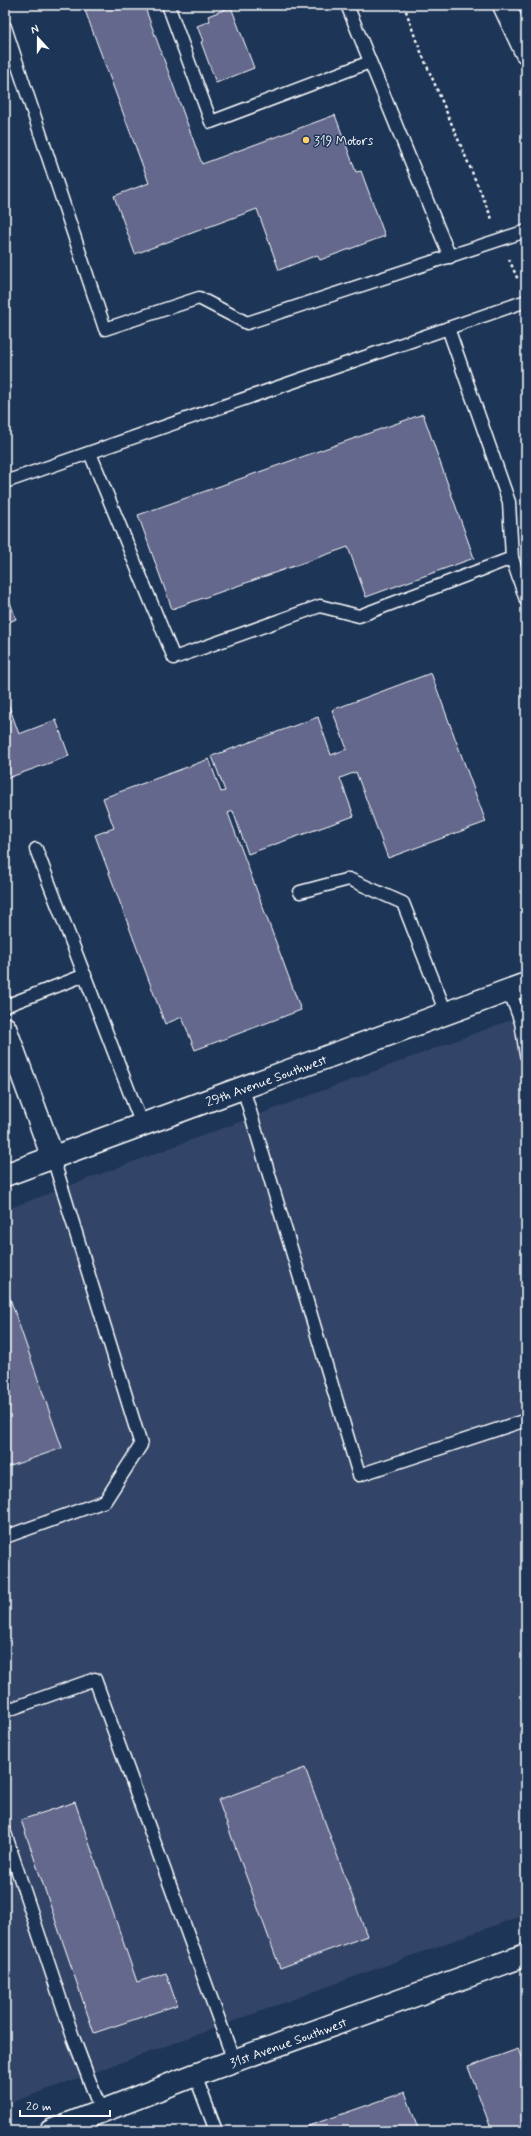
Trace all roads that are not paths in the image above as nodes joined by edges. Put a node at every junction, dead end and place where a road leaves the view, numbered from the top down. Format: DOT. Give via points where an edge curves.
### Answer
graph roads {
  1 [pos="168,5"];
  2 [pos="347,5"];
  3 [pos="504,5"];
  4 [pos="5,27"];
  5 [pos="526,52"];
  6 [pos="370,62"];
  7 [pos="526,231"];
  8 [pos="450,257"];
  9 [pos="526,301"];
  10 [pos="448,328"];
  11 [pos="90,453"];
  12 [pos="5,482"];
  13 [pos="512,558"];
  14 [pos="526,600"];
  15 [pos="36,849"];
  16 [pos="300,892"];
  17 [pos="84,975"];
  18 [pos="518,987"];
  19 [pos="5,1006"];
  20 [pos="446,1013"];
  21 [pos="5,1028"];
  22 [pos="526,1055"];
  23 [pos="243,1088"];
  24 [pos="142,1125"];
  25 [pos="53,1158"];
  26 [pos="5,1175"];
  27 [pos="526,1420"];
  28 [pos="5,1537"];
  29 [pos="5,1711"];
  30 [pos="5,1833"];
  31 [pos="526,1954"];
  32 [pos="234,2061"];
  33 [pos="194,2075"];
  34 [pos="101,2111"];
  35 [pos="51,2131"];
  36 [pos="216,2131"];
  1 -- 6 [label="lane" via="211,122"];
  2 -- 6 [label="lane"];
  3 -- 5 [label="street"];
  4 -- 8 [label="lane" via="105,329 199,298 247,324"];
  6 -- 8 [label="lane"];
  7 -- 8 [label="lane"];
  9 -- 10 [label="lane"];
  10 -- 11 [label="lane"];
  10 -- 13 [label="lane" via="509,502"];
  11 -- 12 [label="lane"];
  11 -- 13 [label="lane" via="174,658 320,606 359,616"];
  13 -- 14 [label="lane"];
  15 -- 17 [label="lane"];
  16 -- 20 [label="lane" via="350,878 403,902"];
  17 -- 19 [label="lane"];
  17 -- 24 [label="lane"];
  18 -- 20 [label="street, 29th Avenue Southwest"];
  18 -- 22 [label="lane"];
  20 -- 23 [label="street, 29th Avenue Southwest"];
  21 -- 25 [label="street"];
  23 -- 24 [label="street, 29th Avenue Southwest"];
  23 -- 27 [label="lane" via="359,1475"];
  24 -- 25 [label="street, 29th Avenue Southwest"];
  25 -- 26 [label="street, 29th Avenue Southwest"];
  25 -- 28 [label="lane" via="141,1445 105,1501"];
  29 -- 32 [label="lane" via="95,1679"];
  30 -- 34 [label="lane"];
  31 -- 32 [label="street, 31st Avenue Southwest"];
  32 -- 33 [label="street, 31st Avenue Southwest"];
  33 -- 34 [label="street, 31st Avenue Southwest"];
  33 -- 36 [label="lane"];
  34 -- 35 [label="street, 31st Avenue Southwest"];
}
